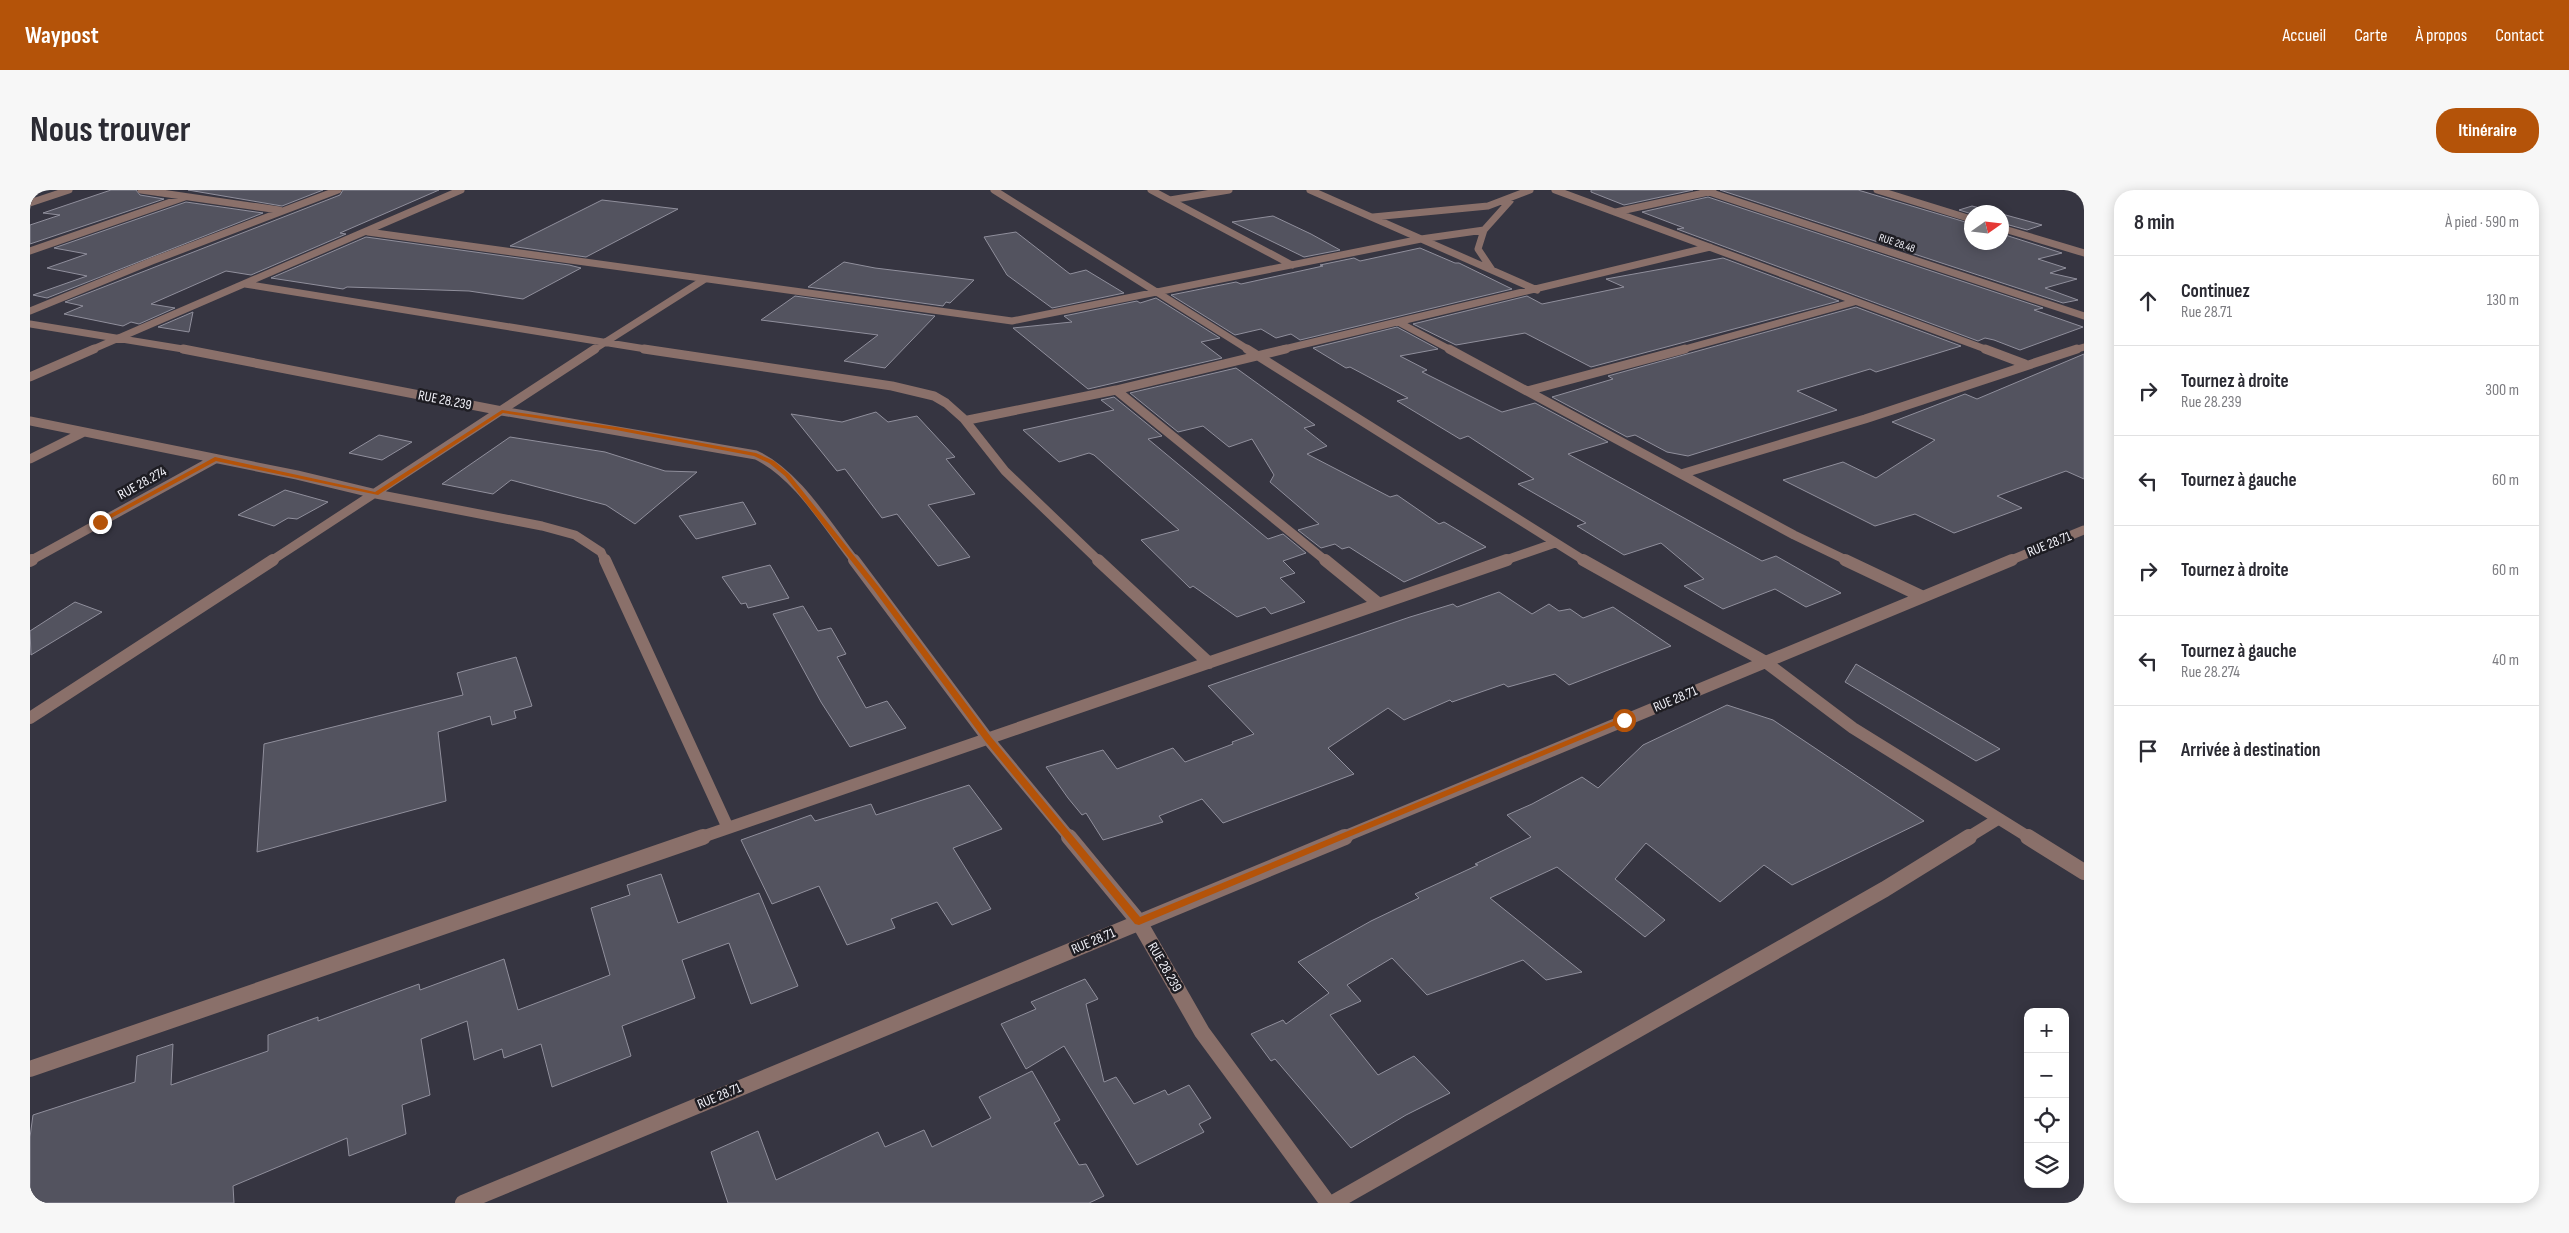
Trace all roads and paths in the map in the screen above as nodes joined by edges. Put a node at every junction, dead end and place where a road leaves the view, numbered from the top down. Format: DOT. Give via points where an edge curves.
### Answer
graph roads {
  1 [pos="69,190"];
  2 [pos="141,190"];
  3 [pos="338,190"];
  4 [pos="461,190"];
  5 [pos="994,190"];
  6 [pos="1151,190"];
  7 [pos="1229,190"];
  8 [pos="1310,190"];
  9 [pos="1530,190"];
  10 [pos="1556,190"];
  11 [pos="1717,190"];
  12 [pos="1877,190"];
  13 [pos="1706,191"];
  14 [pos="185,197"];
  15 [pos="1514,197"];
  16 [pos="1170,200"];
  17 [pos="30,203"];
  18 [pos="282,211"];
  19 [pos="1616,212"];
  20 [pos="1964,216"];
  21 [pos="1370,217"];
  22 [pos="1484,230"];
  23 [pos="2009,230"];
  24 [pos="368,232"];
  25 [pos="1421,239"];
  26 [pos="1710,247"];
  27 [pos="30,251"];
  28 [pos="2084,253"];
  29 [pos="1292,266"];
  30 [pos="1492,270"];
  31 [pos="705,279"];
  32 [pos="245,284"];
  33 [pos="1537,290"];
  34 [pos="1160,293"];
  35 [pos="1854,302"];
  36 [pos="30,310"];
  37 [pos="2084,316"];
  38 [pos="1398,322"];
  39 [pos="30,324"];
  40 [pos="125,338"];
  41 [pos="602,344"];
  42 [pos="2084,347"];
  43 [pos="1256,355"];
  44 [pos="2026,364"];
  45 [pos="30,377"];
  46 [pos="1116,390"];
  47 [pos="1527,391"];
  48 [pos="502,412"];
  49 [pos="968,420"];
  50 [pos="30,421"];
  51 [pos="84,432"];
  52 [pos="215,458"];
  53 [pos="30,459"];
  54 [pos="1682,474"];
  55 [pos="376,494"];
  56 [pos="2084,530"];
  57 [pos="1555,543"];
  58 [pos="30,561"];
  59 [pos="1921,596"];
  60 [pos="1379,604"];
  61 [pos="1764,662"];
  62 [pos="1209,663"];
  63 [pos="30,718"];
  64 [pos="988,739"];
  65 [pos="1998,819"];
  66 [pos="728,828"];
  67 [pos="2084,872"];
  68 [pos="1139,922"];
  69 [pos="30,1069"];
  70 [pos="463,1203"];
  71 [pos="1328,1203"];
  72 [pos="1333,1203"];
  1 -- 17 [label="street"];
  2 -- 14 [label="street"];
  3 -- 18 [label="street"];
  4 -- 24 [label="street"];
  5 -- 34 [label="street"];
  6 -- 16 [label="street"];
  7 -- 16 [label="street"];
  8 -- 21 [label="street"];
  9 -- 15 [label="street"];
  10 -- 19 [label="street"];
  11 -- 13 [label="street"];
  12 -- 20 [label="street"];
  13 -- 19 [label="street"];
  13 -- 37 [label="street, RUE 28.48"];
  14 -- 18 [label="street"];
  14 -- 27 [label="street"];
  15 -- 21 [label="street" via="1488,206"];
  15 -- 22 [label="street"];
  16 -- 29 [label="street"];
  18 -- 36 [label="street"];
  19 -- 26 [label="street"];
  21 -- 25 [label="street"];
  22 -- 25 [label="street"];
  22 -- 30 [label="street" via="1478,250"];
  23 -- 28 [label="street"];
  24 -- 31 [label="street"];
  24 -- 32 [label="street"];
  25 -- 29 [label="street"];
  25 -- 30 [label="street"];
  26 -- 33 [label="street"];
  26 -- 35 [label="street"];
  29 -- 34 [label="street"];
  30 -- 33 [label="street"];
  31 -- 34 [label="street" via="999,320 1033,318"];
  31 -- 41 [label="street"];
  32 -- 40 [label="street"];
  32 -- 41 [label="street"];
  33 -- 38 [label="street"];
  34 -- 43 [label="street"];
  35 -- 44 [label="street"];
  35 -- 47 [label="street"];
  38 -- 43 [label="street"];
  38 -- 47 [label="street"];
  39 -- 40 [label="street, RUE 28.239"];
  40 -- 45 [label="street"];
  40 -- 48 [label="street, RUE 28.239"];
  41 -- 48 [label="street"];
  41 -- 49 [label="street" via="918,391 944,401"];
  42 -- 44 [label="street"];
  43 -- 46 [label="street"];
  43 -- 57 [label="street"];
  44 -- 54 [label="street" via="1864,419"];
  46 -- 49 [label="street"];
  46 -- 60 [label="street"];
  47 -- 54 [label="street"];
  48 -- 55 [label="street"];
  48 -- 64 [label="street, RUE 28.239" via="756,454 772,462 787,475 877,589"];
  49 -- 62 [label="street" via="994,460"];
  50 -- 51 [label="street"];
  51 -- 52 [label="street"];
  51 -- 53 [label="street"];
  52 -- 55 [label="street"];
  52 -- 58 [label="street, RUE 28.274"];
  54 -- 59 [label="street" via="1794,535"];
  55 -- 63 [label="street"];
  55 -- 66 [label="street" via="542,526 575,535 601,552"];
  56 -- 59 [label="street, RUE 28.71"];
  57 -- 60 [label="street"];
  57 -- 61 [label="street"];
  59 -- 61 [label="street, RUE 28.71"];
  60 -- 62 [label="street"];
  61 -- 65 [label="street" via="1853,728"];
  61 -- 68 [label="street, RUE 28.71"];
  62 -- 64 [label="street"];
  64 -- 66 [label="street"];
  64 -- 68 [label="street, RUE 28.239"];
  65 -- 67 [label="street"];
  65 -- 72 [label="street" via="1842,914"];
  66 -- 69 [label="street"];
  68 -- 70 [label="street, RUE 28.71"];
  68 -- 71 [label="street, RUE 28.239" via="1202,1032"];
}
